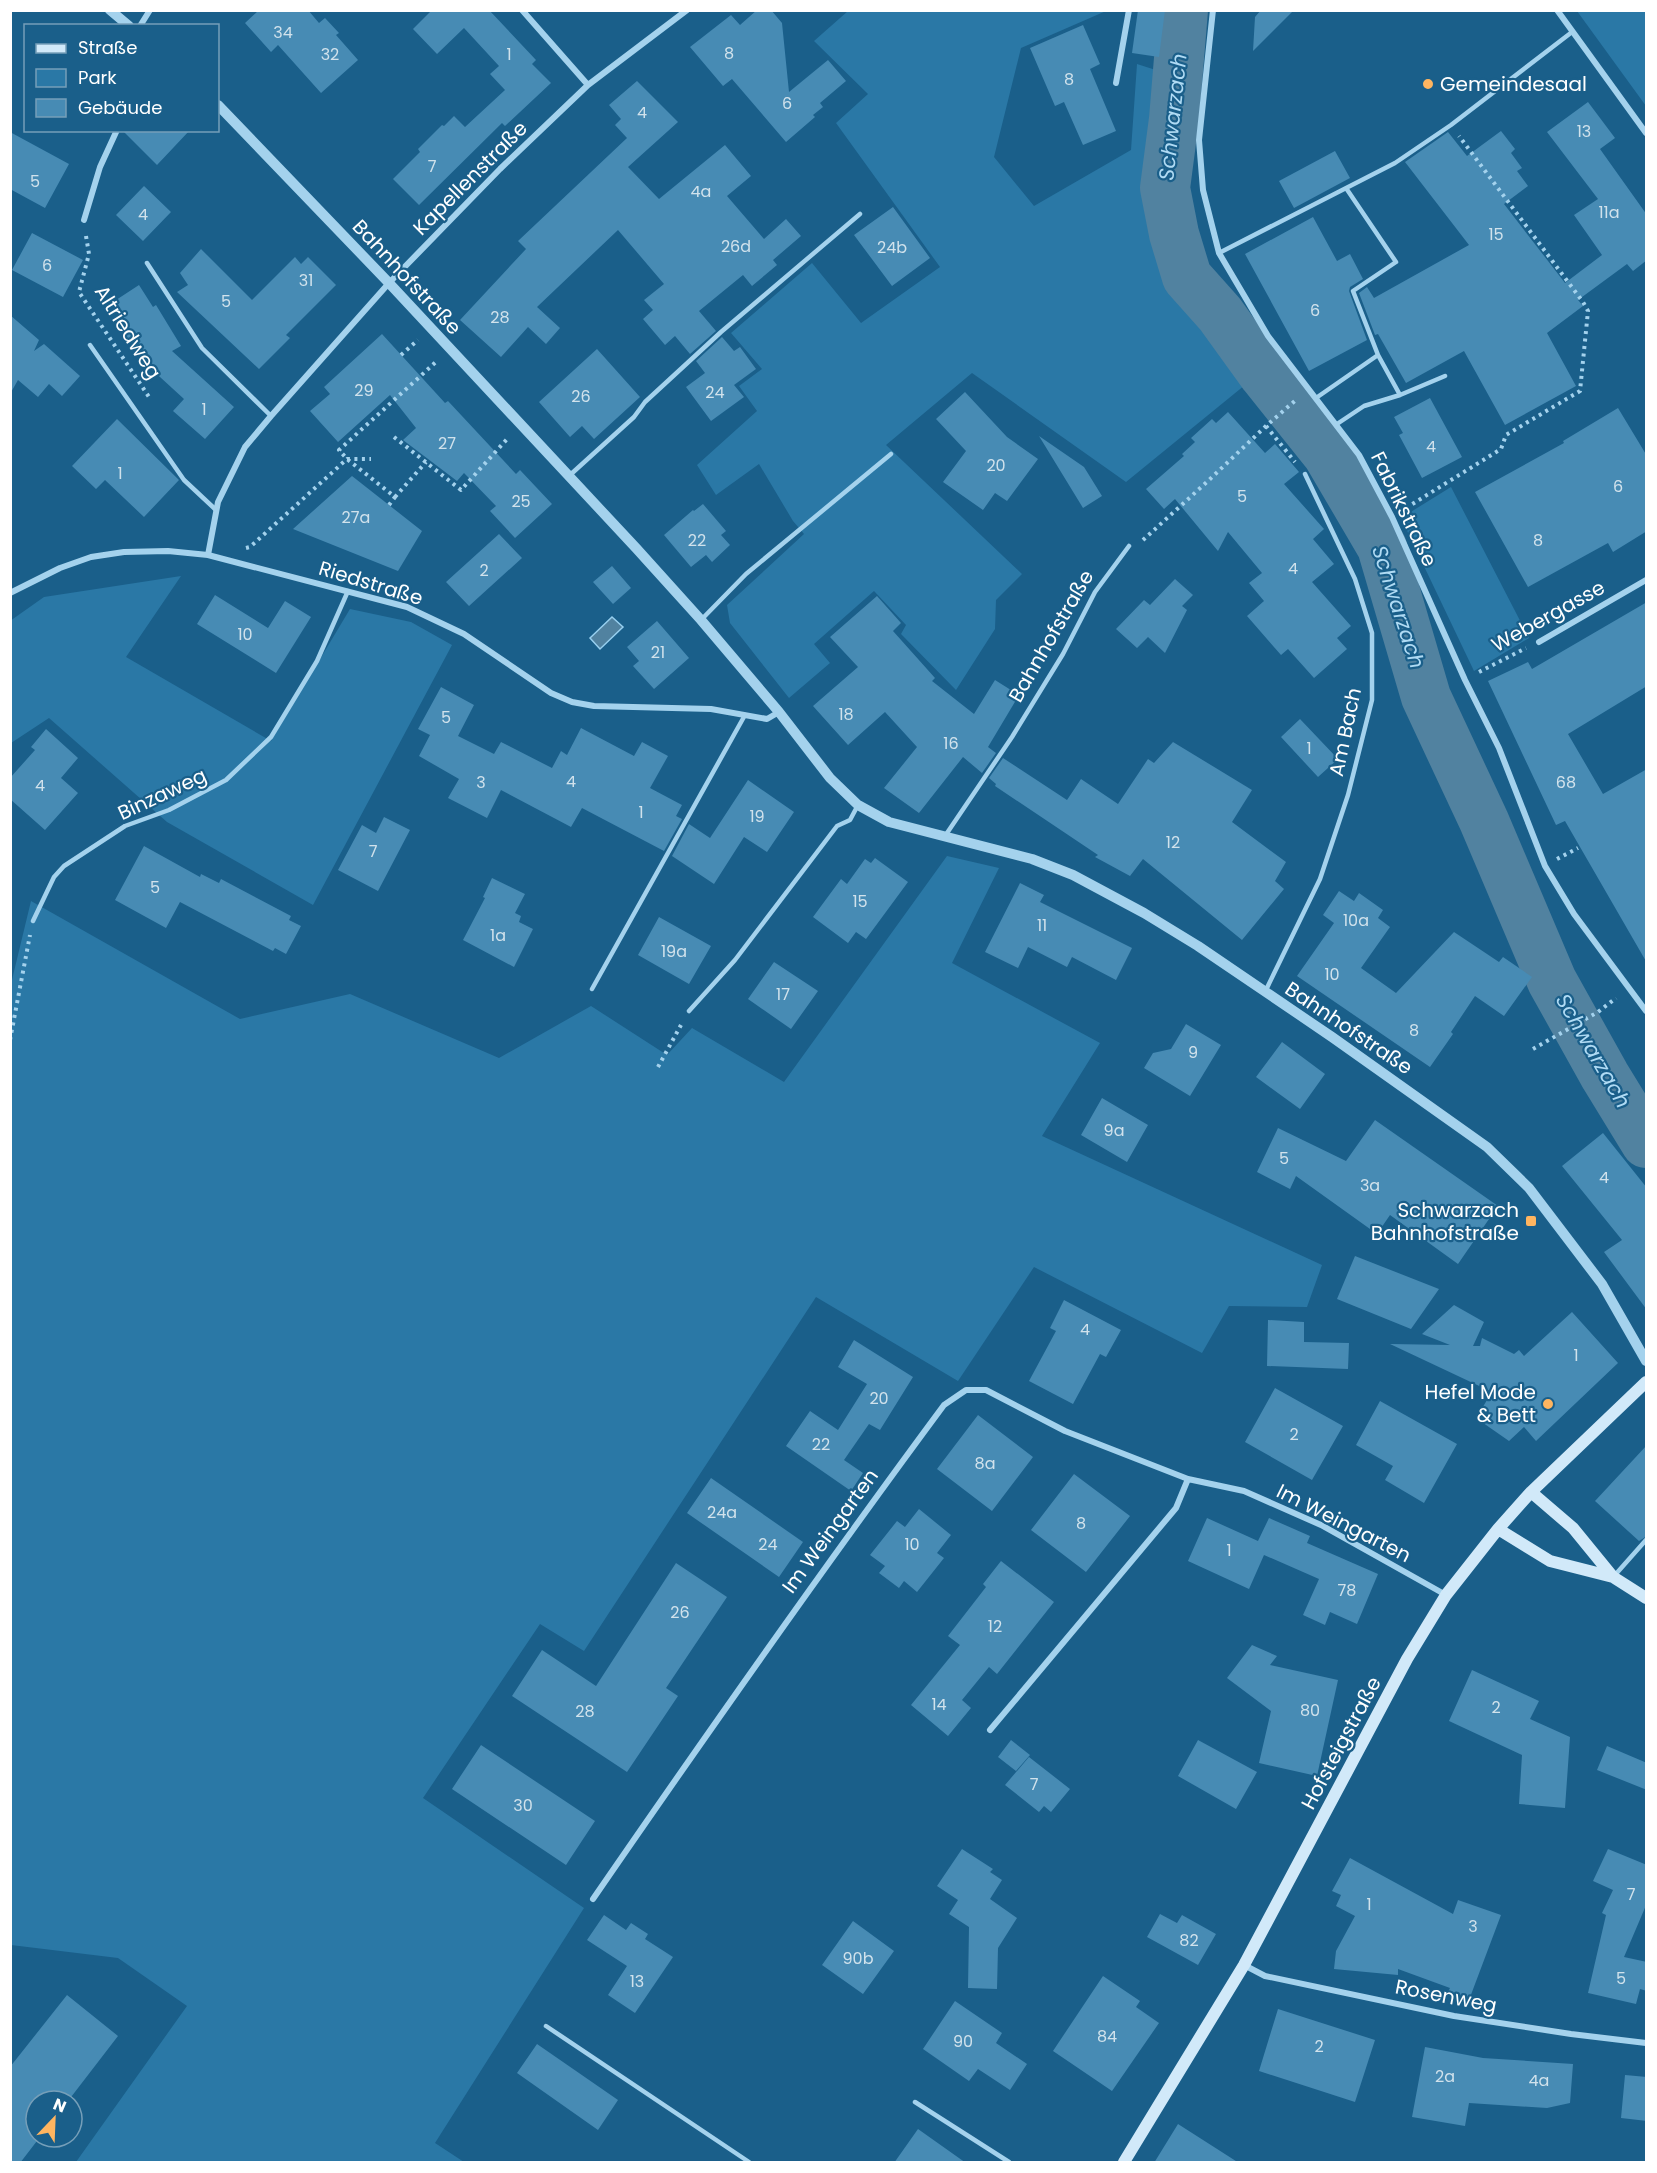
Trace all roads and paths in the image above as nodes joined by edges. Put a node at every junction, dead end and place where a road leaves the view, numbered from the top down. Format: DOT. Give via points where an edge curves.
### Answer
graph roads {
  1 [pos="110,10"];
  2 [pos="150,10"];
  3 [pos="522,10"];
  4 [pos="687,10"];
  5 [pos="1129,10"];
  6 [pos="1213,10"];
  7 [pos="1557,10"];
  8 [pos="127,24"];
  9 [pos="141,24"];
  10 [pos="1572,32"];
  11 [pos="1116,83"];
  12 [pos="588,85"];
  13 [pos="219,106"];
  14 [pos="1451,125"];
  15 [pos="116,132"];
  16 [pos="1647,133"];
  17 [pos="1346,188"];
  18 [pos="860,214"];
  19 [pos="84,220"];
  20 [pos="1219,253"];
  21 [pos="147,263"];
  22 [pos="389,283"];
  23 [pos="90,345"];
  24 [pos="1378,355"];
  25 [pos="438,360"];
  26 [pos="1444,376"];
  27 [pos="1302,395"];
  28 [pos="1400,395"];
  29 [pos="1316,398"];
  30 [pos="151,400"];
  31 [pos="271,416"];
  32 [pos="1336,424"];
  33 [pos="1266,426"];
  34 [pos="394,437"];
  35 [pos="509,438"];
  36 [pos="891,454"];
  37 [pos="348,459"];
  38 [pos="371,459"];
  39 [pos="426,462"];
  40 [pos="1305,474"];
  41 [pos="569,477"];
  42 [pos="395,497"];
  43 [pos="389,505"];
  44 [pos="216,510"];
  45 [pos="1392,517"];
  46 [pos="1129,546"];
  47 [pos="250,547"];
  48 [pos="208,555"];
  49 [pos="1647,580"];
  50 [pos="348,591"];
  51 [pos="10,593"];
  52 [pos="701,620"];
  53 [pos="1539,642"];
  54 [pos="1465,680"];
  55 [pos="779,712"];
  56 [pos="745,715"];
  57 [pos="858,806"];
  58 [pos="945,836"];
  59 [pos="33,921"];
  60 [pos="592,989"];
  61 [pos="1628,989"];
  62 [pos="1264,992"];
  63 [pos="689,1011"];
  64 [pos="1647,1011"];
  65 [pos="10,1040"];
  66 [pos="1533,1049"];
  67 [pos="658,1067"];
  68 [pos="1647,1361"];
  69 [pos="1647,1382"];
  70 [pos="1188,1479"];
  71 [pos="1531,1492"];
  72 [pos="1498,1529"];
  73 [pos="1647,1540"];
  74 [pos="1613,1577"];
  75 [pos="1446,1595"];
  76 [pos="1647,1598"];
  77 [pos="990,1730"];
  78 [pos="593,1899"];
  79 [pos="1244,1965"];
  80 [pos="546,2026"];
  81 [pos="1647,2043"];
  82 [pos="915,2102"];
  83 [pos="749,2163"];
  84 [pos="1009,2163"];
  85 [pos="1124,2163"];
  1 -- 8 [label="street"];
  2 -- 9 [label="street"];
  3 -- 12 [label="street"];
  4 -- 12 [label="street, Kapellenstraße"];
  5 -- 11 [label="street"];
  6 -- 20 [label="street, Fabrikstraße" via="1199,140 1203,190"];
  7 -- 10 [label="street"];
  10 -- 14 [label="lane"];
  10 -- 16 [label="street"];
  12 -- 22 [label="street, Kapellenstraße"];
  13 -- 22 [label="street, Bahnhofstraße"];
  14 -- 17 [label="lane" via="1395,163"];
  14 -- 45 [label="path" via="1588,311 1580,391 1506,435 1501,449"];
  15 -- 19 [label="street" via="100,167"];
  17 -- 20 [label="lane"];
  17 -- 24 [label="lane" via="1396,262 1353,291"];
  18 -- 41 [label="lane" via="713,340"];
  19 -- 30 [label="path, Altriedweg" via="89,254 79,292"];
  20 -- 29 [label="street, Fabrikstraße" via="1268,336"];
  21 -- 31 [label="lane" via="201,348"];
  22 -- 31 [label="street, Kapellenstraße"];
  22 -- 41 [label="street, Bahnhofstraße"];
  23 -- 44 [label="lane, Altriedweg" via="184,480"];
  24 -- 28 [label="lane"];
  24 -- 29 [label="lane"];
  25 -- 37 [label="path" via="339,450"];
  26 -- 28 [label="lane"];
  27 -- 33 [label="path"];
  28 -- 32 [label="lane" via="1364,406"];
  29 -- 32 [label="street, Fabrikstraße"];
  31 -- 44 [label="street, Kapellenstraße" via="245,447"];
  32 -- 45 [label="street, Fabrikstraße" via="1359,455"];
  33 -- 40 [label="path"];
  33 -- 46 [label="path" via="1140,542"];
  34 -- 39 [label="path"];
  35 -- 39 [label="path" via="461,490"];
  36 -- 52 [label="lane" via="746,574"];
  37 -- 38 [label="path"];
  37 -- 42 [label="path"];
  37 -- 47 [label="path"];
  39 -- 42 [label="path"];
  40 -- 62 [label="lane, Am Bach" via="1355,579 1372,633 1372,700 1348,795 1320,879"];
  41 -- 52 [label="street, Bahnhofstraße"];
  42 -- 43 [label="path"];
  44 -- 48 [label="street, Kapellenstraße"];
  45 -- 54 [label="street, Fabrikstraße"];
  46 -- 58 [label="lane, Bahnhofstraße" via="1095,592 1018,728"];
  48 -- 50 [label="street, Riedstraße"];
  48 -- 51 [label="street, Riedstraße" via="168,551 91,557"];
  49 -- 53 [label="street, Webergasse"];
  50 -- 56 [label="street, Riedstraße" via="407,607 464,634 551,693 572,702 711,709"];
  50 -- 59 [label="lane, Binzaweg" via="317,661 271,737 226,780 169,810 124,826 64,866 54,877"];
  52 -- 55 [label="street, Bahnhofstraße"];
  53 -- 54 [label="path, Webergasse"];
  54 -- 61 [label="street, Fabrikstraße" via="1499,748 1545,866"];
  55 -- 56 [label="street, Riedstraße" via="767,719"];
  55 -- 57 [label="street, Bahnhofstraße" via="830,778"];
  56 -- 60 [label="lane"];
  57 -- 58 [label="street, Bahnhofstraße" via="889,822"];
  57 -- 63 [label="lane" via="850,820 837,826 735,960"];
  58 -- 62 [label="street, Bahnhofstraße" via="1032,859 1073,875 1180,935"];
  59 -- 65 [label="path"];
  61 -- 64 [label="street, Fabrikstraße"];
  61 -- 66 [label="path" via="1598,1012"];
  62 -- 68 [label="street, Bahnhofstraße" via="1487,1148 1529,1188 1602,1284"];
  63 -- 67 [label="path"];
  69 -- 71 [label="main road, Hofsteigstraße"];
  70 -- 75 [label="street, Im Weingarten" via="1244,1491 1321,1525"];
  70 -- 77 [label="street" via="1176,1508"];
  70 -- 78 [label="street, Im Weingarten" via="1065,1431 986,1390 966,1390 944,1405 749,1672"];
  71 -- 72 [label="main road, Hofsteigstraße"];
  71 -- 74 [label="main road" via="1573,1528"];
  72 -- 74 [label="main road" via="1550,1561"];
  72 -- 75 [label="main road, Hofsteigstraße"];
  73 -- 74 [label="lane"];
  74 -- 76 [label="main road"];
  75 -- 79 [label="main road, Hofsteigstraße" via="1407,1659"];
  79 -- 81 [label="street, Rosenweg" via="1265,1976 1454,2016"];
  79 -- 85 [label="main road, Hofsteigstraße"];
  80 -- 83 [label="lane"];
  82 -- 84 [label="lane"];
}
